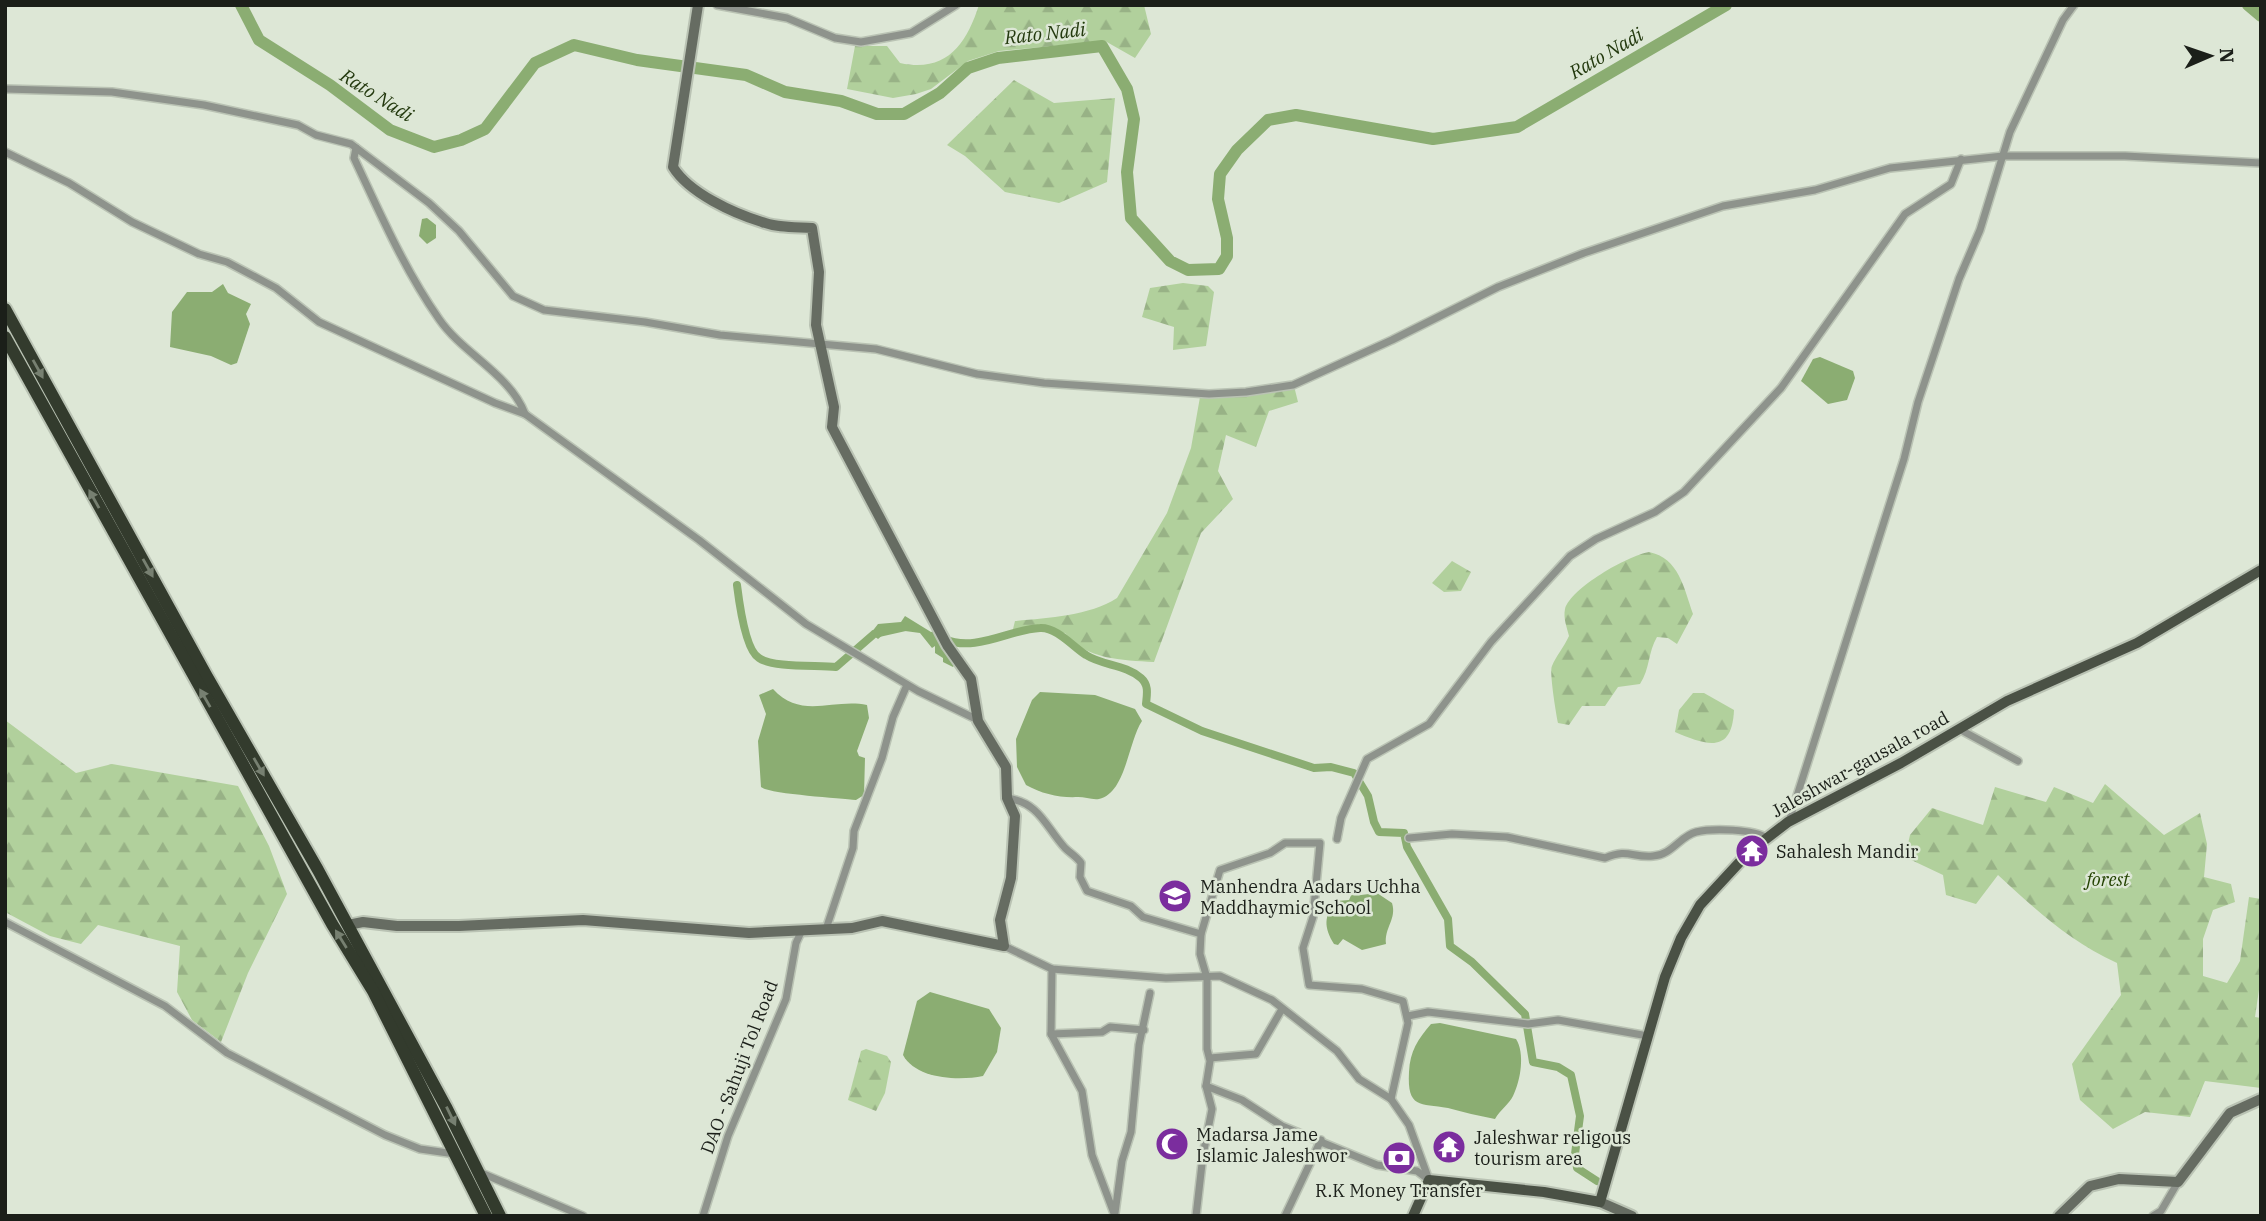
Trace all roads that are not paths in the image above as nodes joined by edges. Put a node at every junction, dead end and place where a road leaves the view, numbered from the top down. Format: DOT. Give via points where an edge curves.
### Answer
graph roads {
  1 [pos="698,5"];
  2 [pos="717,5"];
  3 [pos="956,5"];
  4 [pos="2074,5"];
  5 [pos="5,89"];
  6 [pos="356,148"];
  7 [pos="5,152"];
  8 [pos="2003,156"];
  9 [pos="1961,159"];
  10 [pos="2261,163"];
  11 [pos="5,309"];
  12 [pos="5,337"];
  13 [pos="820,343"];
  14 [pos="525,414"];
  15 [pos="2261,570"];
  16 [pos="907,685"];
  17 [pos="978,721"];
  18 [pos="1959,728"];
  19 [pos="2018,761"];
  20 [pos="1007,798"];
  21 [pos="1788,822"];
  22 [pos="1337,838"];
  23 [pos="1409,838"];
  24 [pos="1767,838"];
  25 [pos="313,873"];
  26 [pos="5,922"];
  27 [pos="348,925"];
  28 [pos="826,929"];
  29 [pos="802,930"];
  30 [pos="1201,933"];
  31 [pos="1004,946"];
  32 [pos="1052,969"];
  33 [pos="1207,978"];
  34 [pos="1150,993"];
  35 [pos="1282,1009"];
  36 [pos="1408,1016"];
  37 [pos="1144,1030"];
  38 [pos="1051,1034"];
  39 [pos="1648,1035"];
  40 [pos="1210,1058"];
  41 [pos="1206,1086"];
  42 [pos="1391,1099"];
  43 [pos="2261,1099"];
  44 [pos="1321,1140"];
  45 [pos="455,1154"];
  46 [pos="478,1172"];
  47 [pos="466,1177"];
  48 [pos="1429,1180"];
  49 [pos="2178,1182"];
  50 [pos="489,1184"];
  51 [pos="474,1196"];
  52 [pos="1600,1202"];
  53 [pos="486,1216"];
  54 [pos="500,1216"];
  55 [pos="583,1216"];
  56 [pos="704,1216"];
  57 [pos="1115,1216"];
  58 [pos="1196,1216"];
  59 [pos="1285,1216"];
  60 [pos="1413,1216"];
  61 [pos="1632,1216"];
  62 [pos="2059,1216"];
  63 [pos="2152,1216"];
  1 -- 13 [label="street" via="673,167 681,179 762,222 812,228 819,272 816,325"];
  2 -- 3 [label="street" via="786,18 835,38 861,42 911,33"];
  4 -- 8 [label="street" via="2010,132"];
  5 -- 6 [label="street" via="112,92 228,109 298,125"];
  6 -- 13 [label="street" via="429,203 459,231 503,287 532,306 720,335"];
  6 -- 14 [label="street" via="354,158 399,254 439,319 511,389"];
  7 -- 14 [label="street" via="69,183 132,222 276,288 319,322"];
  8 -- 9 [label="street"];
  8 -- 10 [label="street"];
  8 -- 21 [label="street" via="1917,402 1904,459"];
  9 -- 13 [label="street" via="1890,168 1815,190 1723,206 1541,269 1311,378 1267,390 1209,394 1044,383 977,374 876,349"];
  9 -- 22 [label="street" via="1947,187 1905,214 1781,388 1684,492 1656,512 1570,556 1491,642 1429,724 1367,759"];
  11 -- 25 [label="highway, one-way"];
  25 -- 12 [label="highway, one-way" via="204,697"];
  13 -- 17 [label="street" via="834,407 835,435 947,645 965,668 976,694"];
  14 -- 16 [label="street" via="806,624"];
  15 -- 18 [label="main road, Jaleshwar-gausala road" via="2137,643 2007,701"];
  16 -- 17 [label="street"];
  16 -- 28 [label="street" via="854,831 853,848"];
  17 -- 20 [label="street" via="1006,767"];
  18 -- 19 [label="street"];
  18 -- 21 [label="main road, Jaleshwar-gausala road"];
  20 -- 30 [label="street" via="1022,801 1043,816 1081,863 1080,877 1087,891 1131,906 1143,917"];
  20 -- 31 [label="street" via="1015,816 1011,878 1000,920"];
  21 -- 24 [label="main road, Jaleshwar-gausala road"];
  23 -- 24 [label="street" via="1452,834 1507,837 1605,858 1620,851 1662,854 1696,832 1748,831"];
  24 -- 39 [label="main road, Jaleshwar-gausala road" via="1725,876 1694,916 1665,977"];
  25 -- 27 [label="highway"];
  45 -- 25 [label="highway, one-way" via="373,991 332,925"];
  26 -- 45 [label="street" via="165,1006 227,1053 385,1135 420,1149"];
  27 -- 29 [label="street" via="583,920 715,932"];
  27 -- 46 [label="highway, one-way"];
  28 -- 29 [label="street"];
  28 -- 31 [label="street" via="898,922"];
  29 -- 56 [label="street, DAO - Sahuji Tol Road" via="786,999 732,1126"];
  30 -- 33 [label="street" via="1200,954"];
  30 -- 36 [label="street" via="1220,870 1270,853 1284,843 1320,843 1313,917 1303,948 1309,985 1362,989 1402,1001"];
  31 -- 32 [label="street"];
  32 -- 33 [label="street"];
  32 -- 38 [label="street"];
  33 -- 35 [label="street" via="1220,976 1238,983"];
  33 -- 40 [label="street"];
  34 -- 37 [label="street"];
  35 -- 40 [label="street" via="1255,1054"];
  35 -- 42 [label="street" via="1337,1051 1359,1079"];
  36 -- 39 [label="street" via="1428,1012 1528,1024 1558,1020"];
  36 -- 42 [label="street"];
  37 -- 38 [label="street" via="1122,1026 1102,1032"];
  37 -- 57 [label="street"];
  38 -- 57 [label="street" via="1082,1091 1092,1155"];
  39 -- 52 [label="main road, Jaleshwar-gausala road"];
  40 -- 41 [label="street"];
  41 -- 44 [label="street" via="1242,1100 1282,1126"];
  41 -- 58 [label="street" via="1212,1109"];
  42 -- 48 [label="street" via="1409,1125"];
  43 -- 49 [label="street" via="2230,1113"];
  44 -- 48 [label="street" via="1377,1165 1417,1171"];
  44 -- 59 [label="street"];
  45 -- 47 [label="highway"];
  46 -- 47 [label="street"];
  46 -- 50 [label="highway"];
  47 -- 51 [label="highway"];
  48 -- 52 [label="main road"];
  48 -- 60 [label="main road"];
  49 -- 62 [label="street" via="2119,1178 2090,1186"];
  49 -- 63 [label="street" via="2161,1211"];
  50 -- 51 [label="street"];
  50 -- 54 [label="highway"];
  50 -- 55 [label="street"];
  51 -- 53 [label="highway"];
  52 -- 61 [label="street"];
}
